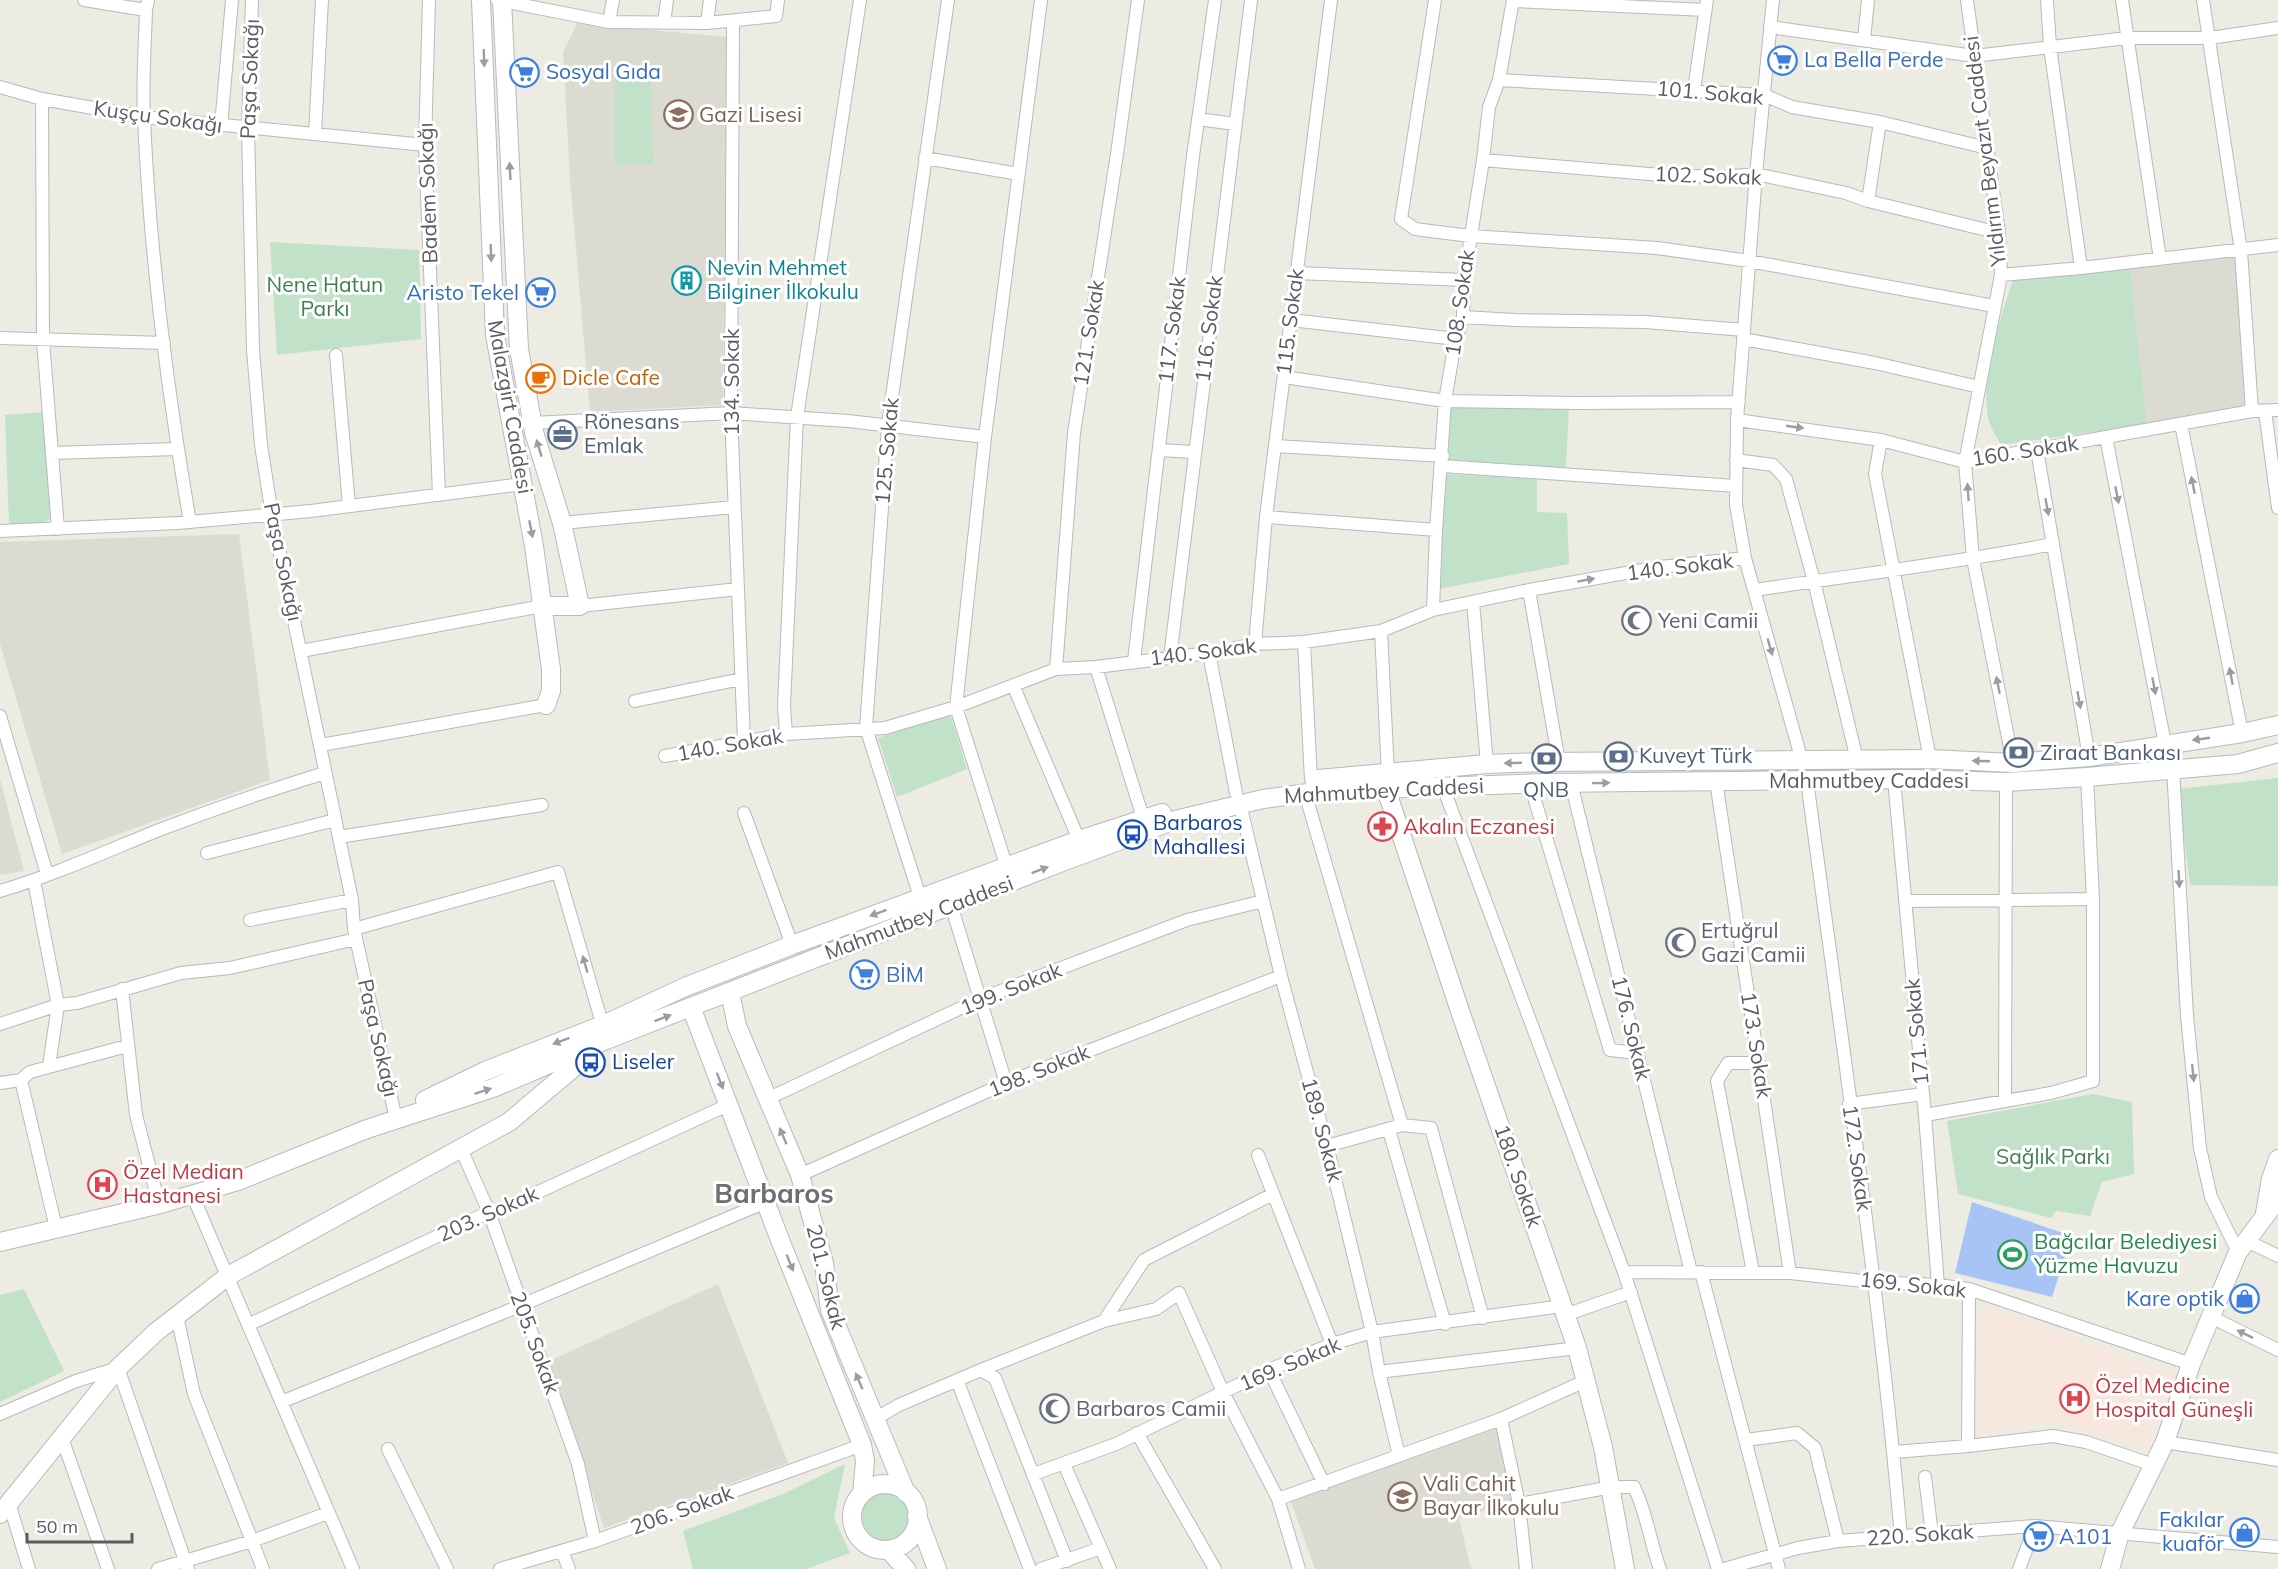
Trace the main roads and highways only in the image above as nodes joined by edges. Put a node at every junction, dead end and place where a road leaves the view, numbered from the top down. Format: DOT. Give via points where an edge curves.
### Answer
graph roads {
  1 [pos="481,0"];
  2 [pos="502,0"];
  3 [pos="542,606"];
  4 [pos="546,705"];
  5 [pos="2278,725"];
  6 [pos="2278,753"];
  7 [pos="2238,764"];
  8 [pos="2278,764"];
  9 [pos="1387,781"];
  10 [pos="1238,799"];
  11 [pos="923,906"];
  12 [pos="792,945"];
  13 [pos="800,964"];
  14 [pos="730,992"];
  15 [pos="691,1007"];
  16 [pos="604,1033"];
  17 [pos="367,1129"];
  18 [pos="2278,1159"];
  19 [pos="2278,1199"];
  20 [pos="2271,1218"];
  21 [pos="0,1242"];
  22 [pos="906,1492"];
  23 [pos="862,1494"];
  24 [pos="4,1508"];
  25 [pos="917,1516"];
  26 [pos="889,1550"];
  27 [pos="906,1569"];
  28 [pos="937,1569"];
  29 [pos="1625,1569"];
  30 [pos="2110,1569"];
  1 -- 3 [label="main road, Malazgirt Caddesi, one-way" via="495,335"];
  3 -- 2 [label="main road, Malazgirt Caddesi, one-way" via="580,606 562,523 533,423 519,349"];
  3 -- 4 [label="main road, Malazgirt Caddesi" via="551,669"];
  5 -- 9 [label="main road, Mahmutbey Caddesi, one-way" via="2089,757 2013,763 1930,759 1487,764"];
  6 -- 7 [label="main road, Mahmutbey Caddesi"];
  7 -- 8 [label="main road"];
  9 -- 7 [label="main road, Mahmutbey Caddesi, one-way" via="1443,787 1894,779 2006,782"];
  9 -- 10 [label="main road, Mahmutbey Caddesi" via="1323,790 1308,787"];
  9 -- 29 [label="main road, 180. Sokak" via="1461,1014 1577,1348 1612,1487"];
  11 -- 10 [label="main road, Mahmutbey Caddesi, one-way" via="951,905"];
  10 -- 11 [label="main road, Mahmutbey Caddesi" via="1143,818 1078,840"];
  11 -- 12 [label="main road, Mahmutbey Caddesi, one-way"];
  11 -- 13 [label="main road, Mahmutbey Caddesi"];
  12 -- 13 [label="main road"];
  12 -- 16 [label="main road, Mahmutbey Caddesi" via="685,987"];
  13 -- 14 [label="main road, Mahmutbey Caddesi"];
  14 -- 15 [label="main road, Mahmutbey Caddesi"];
  22 -- 14 [label="main road, 201. Sokak, one-way" via="830,1310 824,1263 800,1175 737,1026"];
  16 -- 15 [label="main road, Mahmutbey Caddesi, one-way"];
  15 -- 23 [label="main road, 201. Sokak, one-way" via="862,1444"];
  17 -- 16 [label="main road, Mahmutbey Caddesi, one-way" via="493,1088"];
  16 -- 17 [label="main road, Mahmutbey Caddesi, one-way" via="484,1071"];
  16 -- 24 [label="main road" via="509,1122 228,1276 156,1332 118,1368"];
  17 -- 21 [label="main road, Mahmutbey Caddesi" via="238,1181"];
  18 -- 20 [label="main road" via="2271,1179"];
  19 -- 20 [label="main road"];
  20 -- 30 [label="main road" via="2241,1246 2191,1364 2165,1442 2120,1533"];
  22 -- 23 [label="main road" via="876,1485"];
  22 -- 25 [label="main road, 201. Sokak"];
  23 -- 26 [label="main road, 201. Sokak" via="854,1507 854,1529 868,1546"];
  25 -- 26 [label="main road" via="908,1540"];
  25 -- 28 [label="main road, 201. Sokak"];
  26 -- 27 [label="main road, 201. Sokak"];
}
